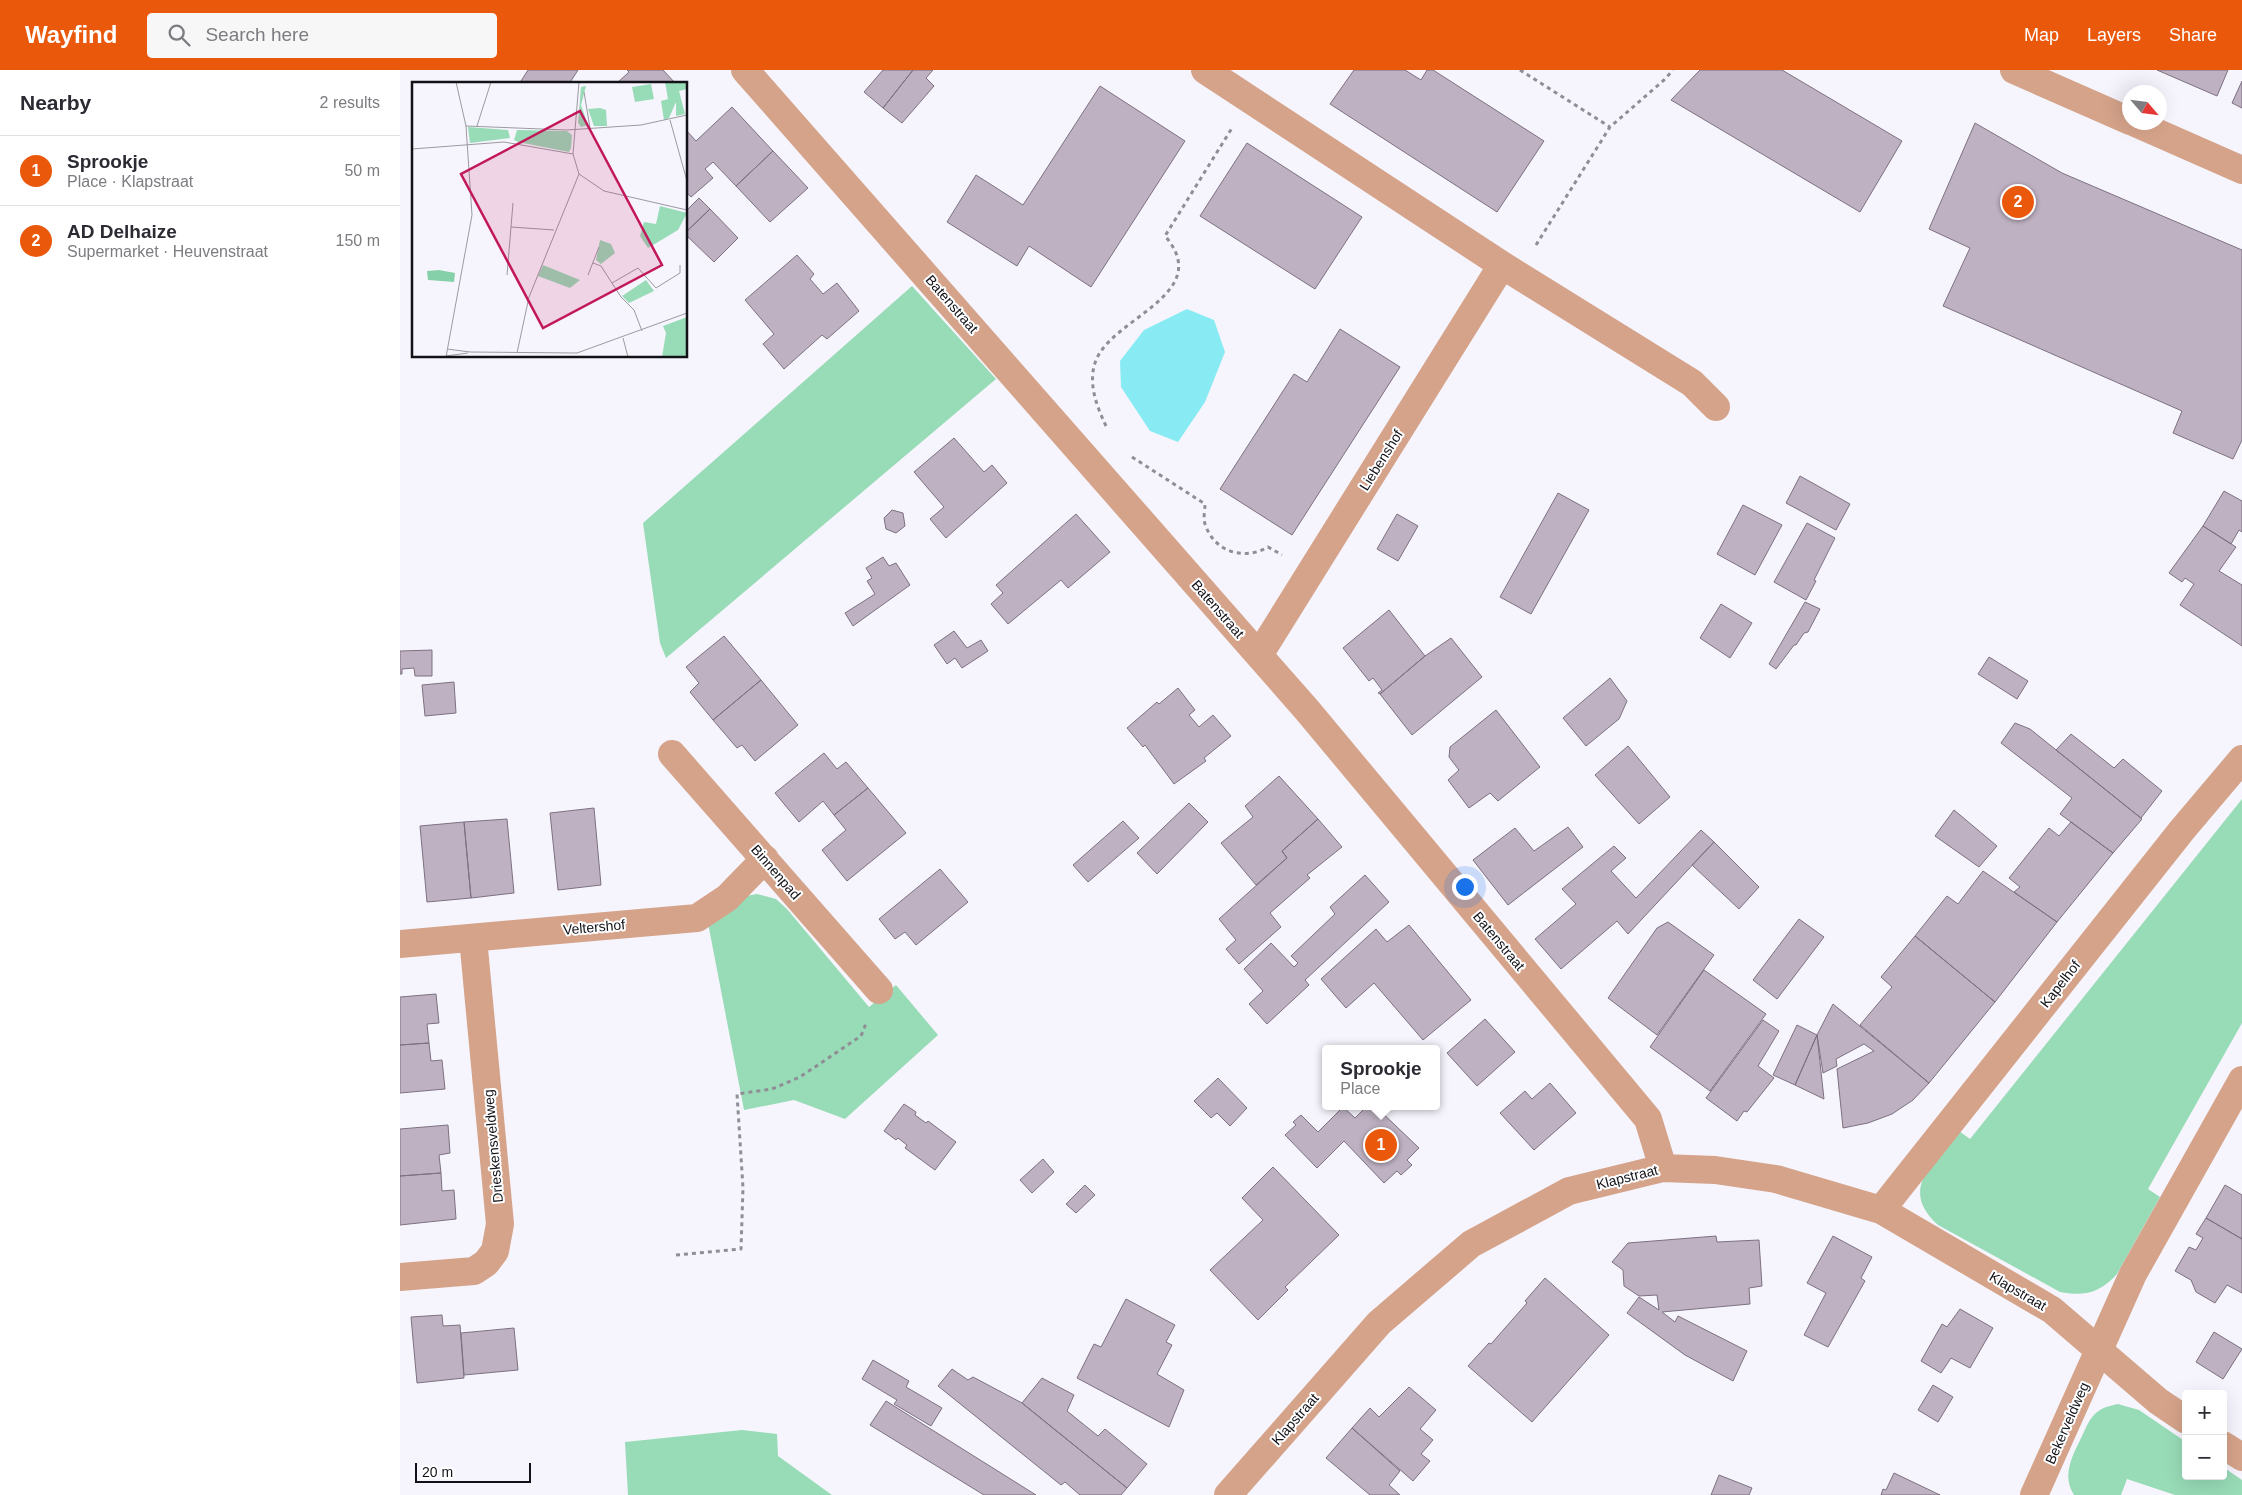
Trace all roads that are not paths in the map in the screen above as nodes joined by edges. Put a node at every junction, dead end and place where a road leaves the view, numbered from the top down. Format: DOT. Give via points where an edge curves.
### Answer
graph roads {
  1 [pos="745,70"];
  2 [pos="1205,70"];
  3 [pos="2014,70"];
  4 [pos="2122,117"];
  5 [pos="2151,130"];
  6 [pos="2242,170"];
  7 [pos="1510,270"];
  8 [pos="1716,407"];
  9 [pos="1259,655"];
  10 [pos="672,754"];
  11 [pos="2242,759"];
  12 [pos="765,859"];
  13 [pos="473,938"];
  14 [pos="400,944"];
  15 [pos="879,990"];
  16 [pos="2242,1080"];
  17 [pos="1663,1168"];
  18 [pos="1881,1210"];
  19 [pos="400,1277"];
  20 [pos="2099,1351"];
  21 [pos="2182,1417"];
  22 [pos="2227,1448"];
  23 [pos="2242,1458"];
  24 [pos="1228,1495"];
  25 [pos="2034,1495"];
  1 -- 9 [label="street, Batenstraat"];
  2 -- 7 [label="street"];
  3 -- 4 [label="street"];
  5 -- 6 [label="street"];
  7 -- 8 [label="street" via="1692,383"];
  7 -- 9 [label="street, Liebenshof"];
  9 -- 17 [label="street, Batenstraat" via="1648,1119"];
  10 -- 12 [label="street, Binnenpad"];
  11 -- 18 [label="street, Kapelhof"];
  12 -- 13 [label="street, Veltershof" via="727,898 697,918"];
  12 -- 15 [label="street, Binnenpad"];
  13 -- 14 [label="street, Veltershof"];
  13 -- 19 [label="street, Drieskensveldweg" via="499,1240 486,1263 474,1271"];
  16 -- 20 [label="street" via="2133,1274"];
  17 -- 18 [label="street, Klapstraat" via="1715,1170 1776,1179"];
  17 -- 24 [label="street, Klapstraat" via="1569,1191 1471,1244 1379,1323"];
  18 -- 20 [label="street, Klapstraat" via="2052,1310"];
  20 -- 21 [label="street, Klapstraat" via="2158,1402"];
  20 -- 25 [label="street, Bekerveldweg"];
  22 -- 23 [label="street"];
}
